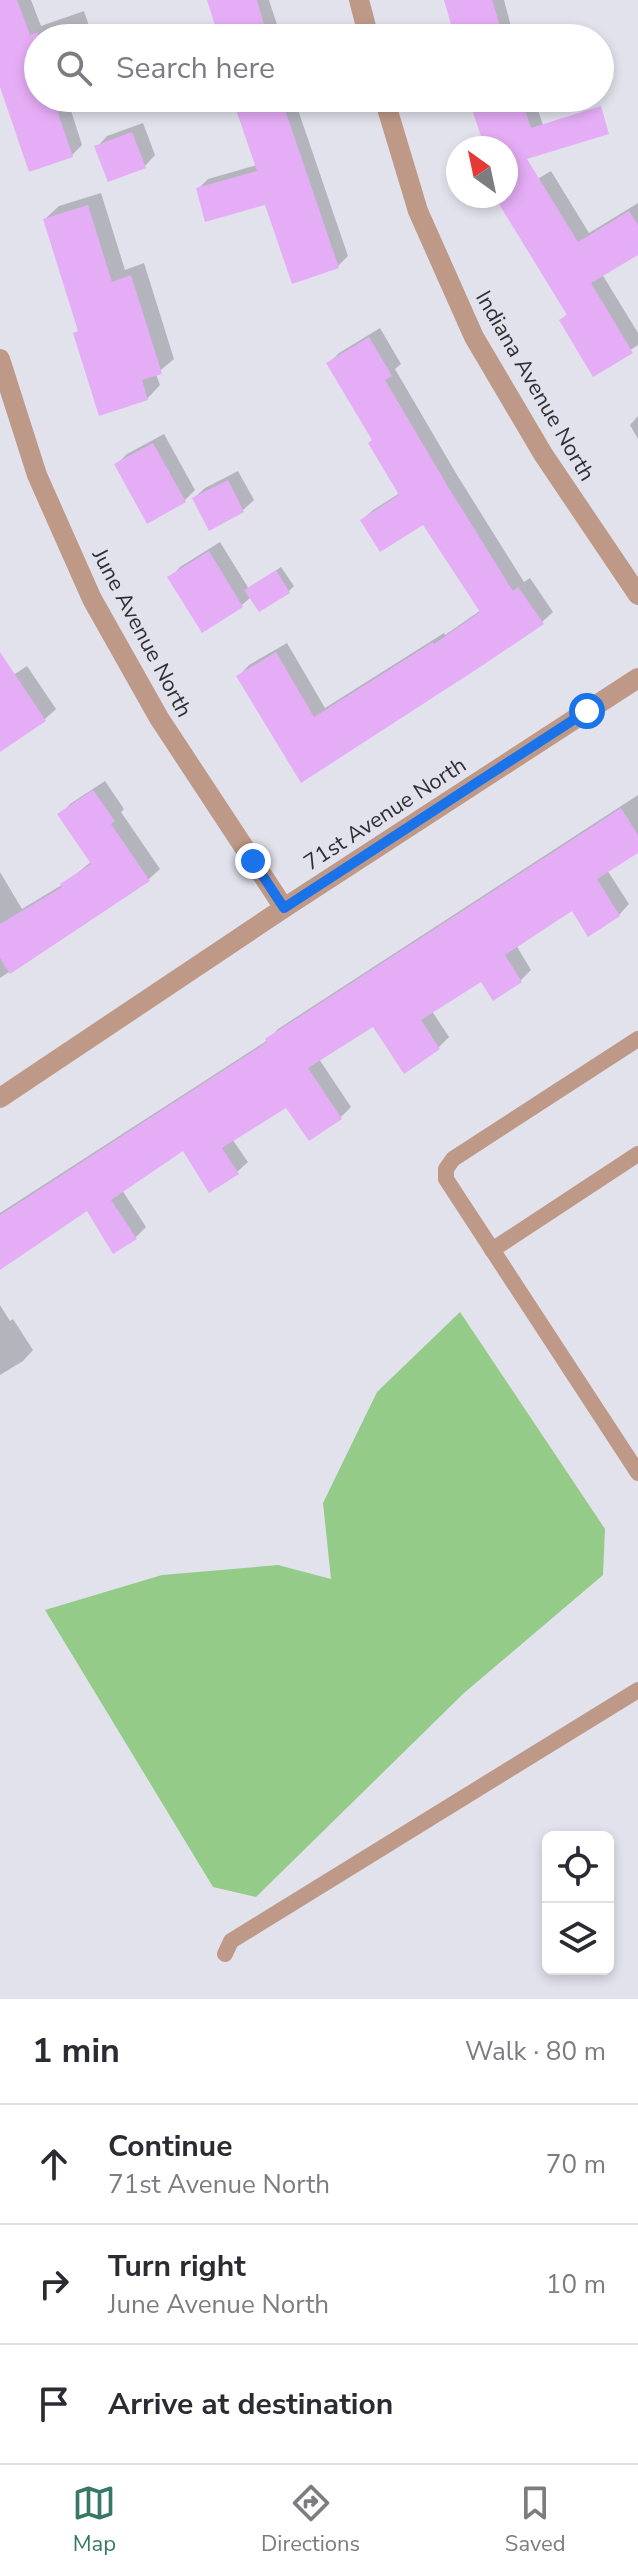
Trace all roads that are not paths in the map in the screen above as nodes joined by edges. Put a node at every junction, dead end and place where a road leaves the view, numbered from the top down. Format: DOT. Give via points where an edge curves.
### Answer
graph roads {
  1 [pos="359,0"];
  2 [pos="365,24"];
  3 [pos="388,112"];
  4 [pos="0,359"];
  5 [pos="638,595"];
  6 [pos="638,678"];
  7 [pos="284,908"];
  8 [pos="638,1039"];
  9 [pos="0,1098"];
  10 [pos="638,1154"];
  11 [pos="492,1250"];
  12 [pos="638,1473"];
  13 [pos="638,1690"];
  14 [pos="225,1954"];
  1 -- 2 [label="street"];
  3 -- 5 [label="street, Indiana Avenue North" via="418,211 474,337 543,454"];
  4 -- 7 [label="street, June Avenue North" via="37,475 92,599 159,718"];
  6 -- 7 [label="street, 71st Avenue North"];
  7 -- 9 [label="street, 71st Avenue North"];
  8 -- 11 [label="lane" via="453,1159 446,1169 446,1179"];
  10 -- 11 [label="lane"];
  11 -- 12 [label="lane"];
  13 -- 14 [label="lane" via="231,1941"];
}
